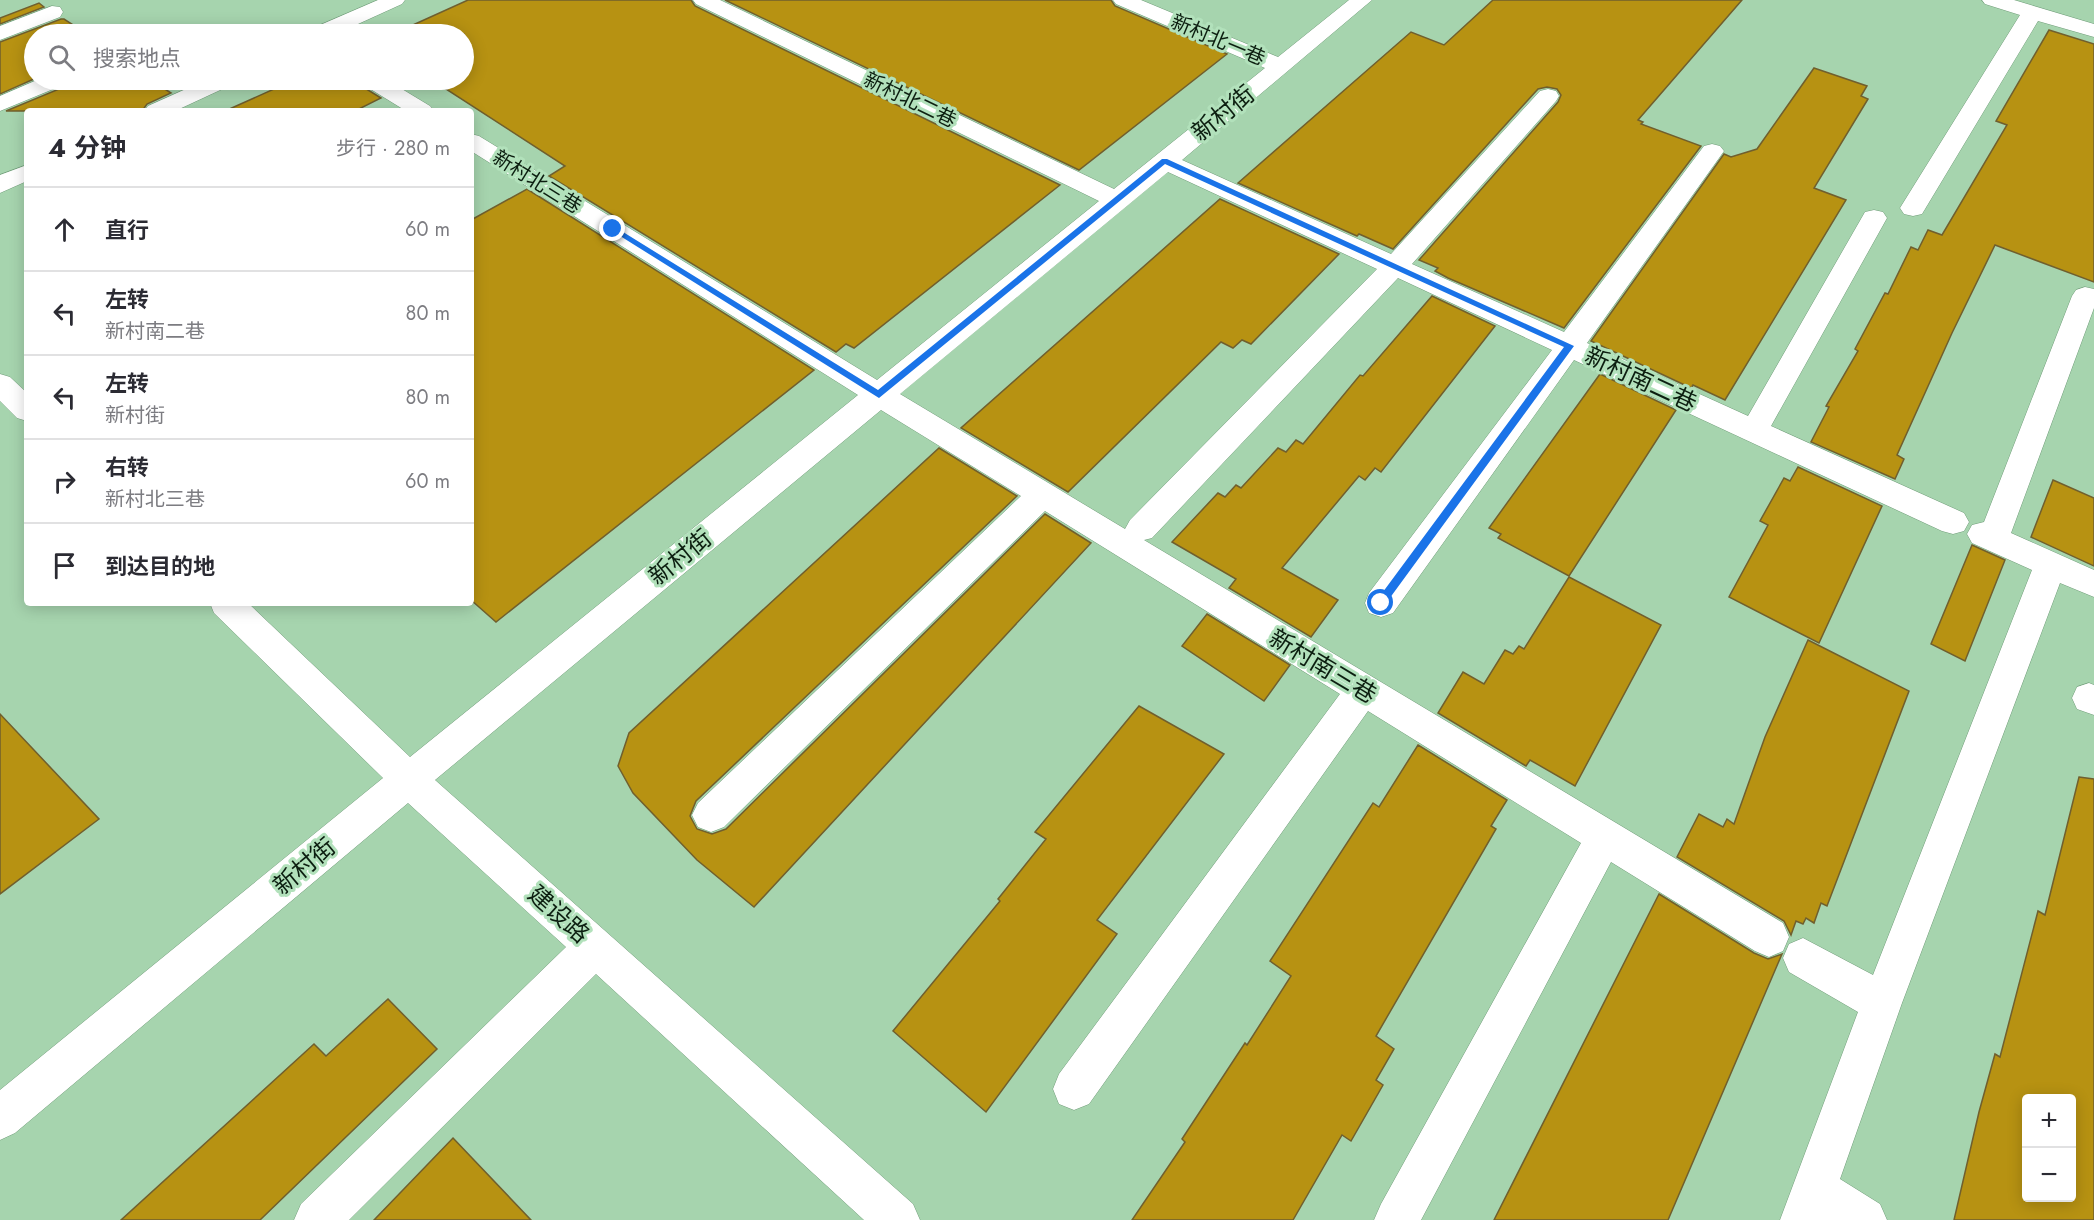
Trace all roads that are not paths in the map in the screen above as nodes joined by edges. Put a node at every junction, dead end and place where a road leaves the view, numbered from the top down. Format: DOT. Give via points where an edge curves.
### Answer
graph roads {
  1 [pos="395,0"];
  2 [pos="704,0"];
  3 [pos="1124,0"];
  4 [pos="1992,0"];
  5 [pos="1359,1"];
  6 [pos="52,12"];
  7 [pos="2033,12"];
  8 [pos="341,24"];
  9 [pos="2094,31"];
  10 [pos="0,34"];
  11 [pos="1280,66"];
  12 [pos="32,90"];
  13 [pos="201,90"];
  14 [pos="388,90"];
  15 [pos="1548,96"];
  16 [pos="0,104"];
  17 [pos="162,108"];
  18 [pos="417,108"];
  19 [pos="474,143"];
  20 [pos="1712,151"];
  21 [pos="1165,161"];
  22 [pos="24,173"];
  23 [pos="0,184"];
  24 [pos="1116,200"];
  25 [pos="1913,208"];
  26 [pos="1874,218"];
  27 [pos="1395,266"];
  28 [pos="2085,296"];
  29 [pos="1570,346"];
  30 [pos="0,384"];
  31 [pos="879,395"];
  32 [pos="24,407"];
  33 [pos="1754,431"];
  34 [pos="1042,495"];
  35 [pos="1953,522"];
  36 [pos="1141,529"];
  37 [pos="2051,564"];
  38 [pos="2094,584"];
  39 [pos="1381,603"];
  40 [pos="229,606"];
  41 [pos="1363,691"];
  42 [pos="409,780"];
  43 [pos="711,815"];
  44 [pos="1604,837"];
  45 [pos="1768,937"];
  46 [pos="595,947"];
  47 [pos="1803,958"];
  48 [pos="1882,1003"];
  49 [pos="1074,1089"];
  50 [pos="0,1118"];
  51 [pos="1809,1204"];
  52 [pos="317,1220"];
  53 [pos="897,1220"];
  54 [pos="1397,1220"];
  55 [pos="1863,1220"];
  1 -- 8 [label="street"];
  2 -- 24 [label="street, 新村北二巷"];
  3 -- 11 [label="street, 新村北一巷"];
  4 -- 7 [label="street"];
  5 -- 11 [label="street, 新村街"];
  6 -- 10 [label="street"];
  7 -- 9 [label="street"];
  7 -- 25 [label="street"];
  11 -- 21 [label="street, 新村街"];
  12 -- 16 [label="street"];
  13 -- 17 [label="street"];
  14 -- 18 [label="street"];
  15 -- 27 [label="street"];
  19 -- 31 [label="street, 新村北三巷"];
  20 -- 29 [label="street"];
  21 -- 24 [label="street, 新村街"];
  21 -- 27 [label="street, 新村南二巷"];
  22 -- 23 [label="street"];
  24 -- 31 [label="street, 新村街"];
  26 -- 33 [label="street"];
  27 -- 29 [label="street, 新村南二巷"];
  27 -- 36 [label="street"];
  28 -- 37 [label="street" via="1988,536"];
  29 -- 33 [label="street, 新村南二巷"];
  29 -- 39 [label="street"];
  30 -- 32 [label="street"];
  31 -- 34 [label="street, 新村南三巷"];
  31 -- 42 [label="street, 新村街"];
  33 -- 35 [label="street, 新村南二巷"];
  34 -- 41 [label="street, 新村南三巷"];
  34 -- 43 [label="street"];
  37 -- 38 [label="street"];
  37 -- 48 [label="street"];
  40 -- 42 [label="street, 建设路"];
  41 -- 44 [label="street, 新村南三巷"];
  41 -- 49 [label="street"];
  42 -- 46 [label="street, 建设路"];
  42 -- 50 [label="street, 新村街"];
  44 -- 45 [label="street, 新村南三巷"];
  44 -- 54 [label="street"];
  46 -- 52 [label="street"];
  46 -- 53 [label="street, 建设路"];
  47 -- 48 [label="street"];
  48 -- 51 [label="street"];
  51 -- 55 [label="street"];
}
